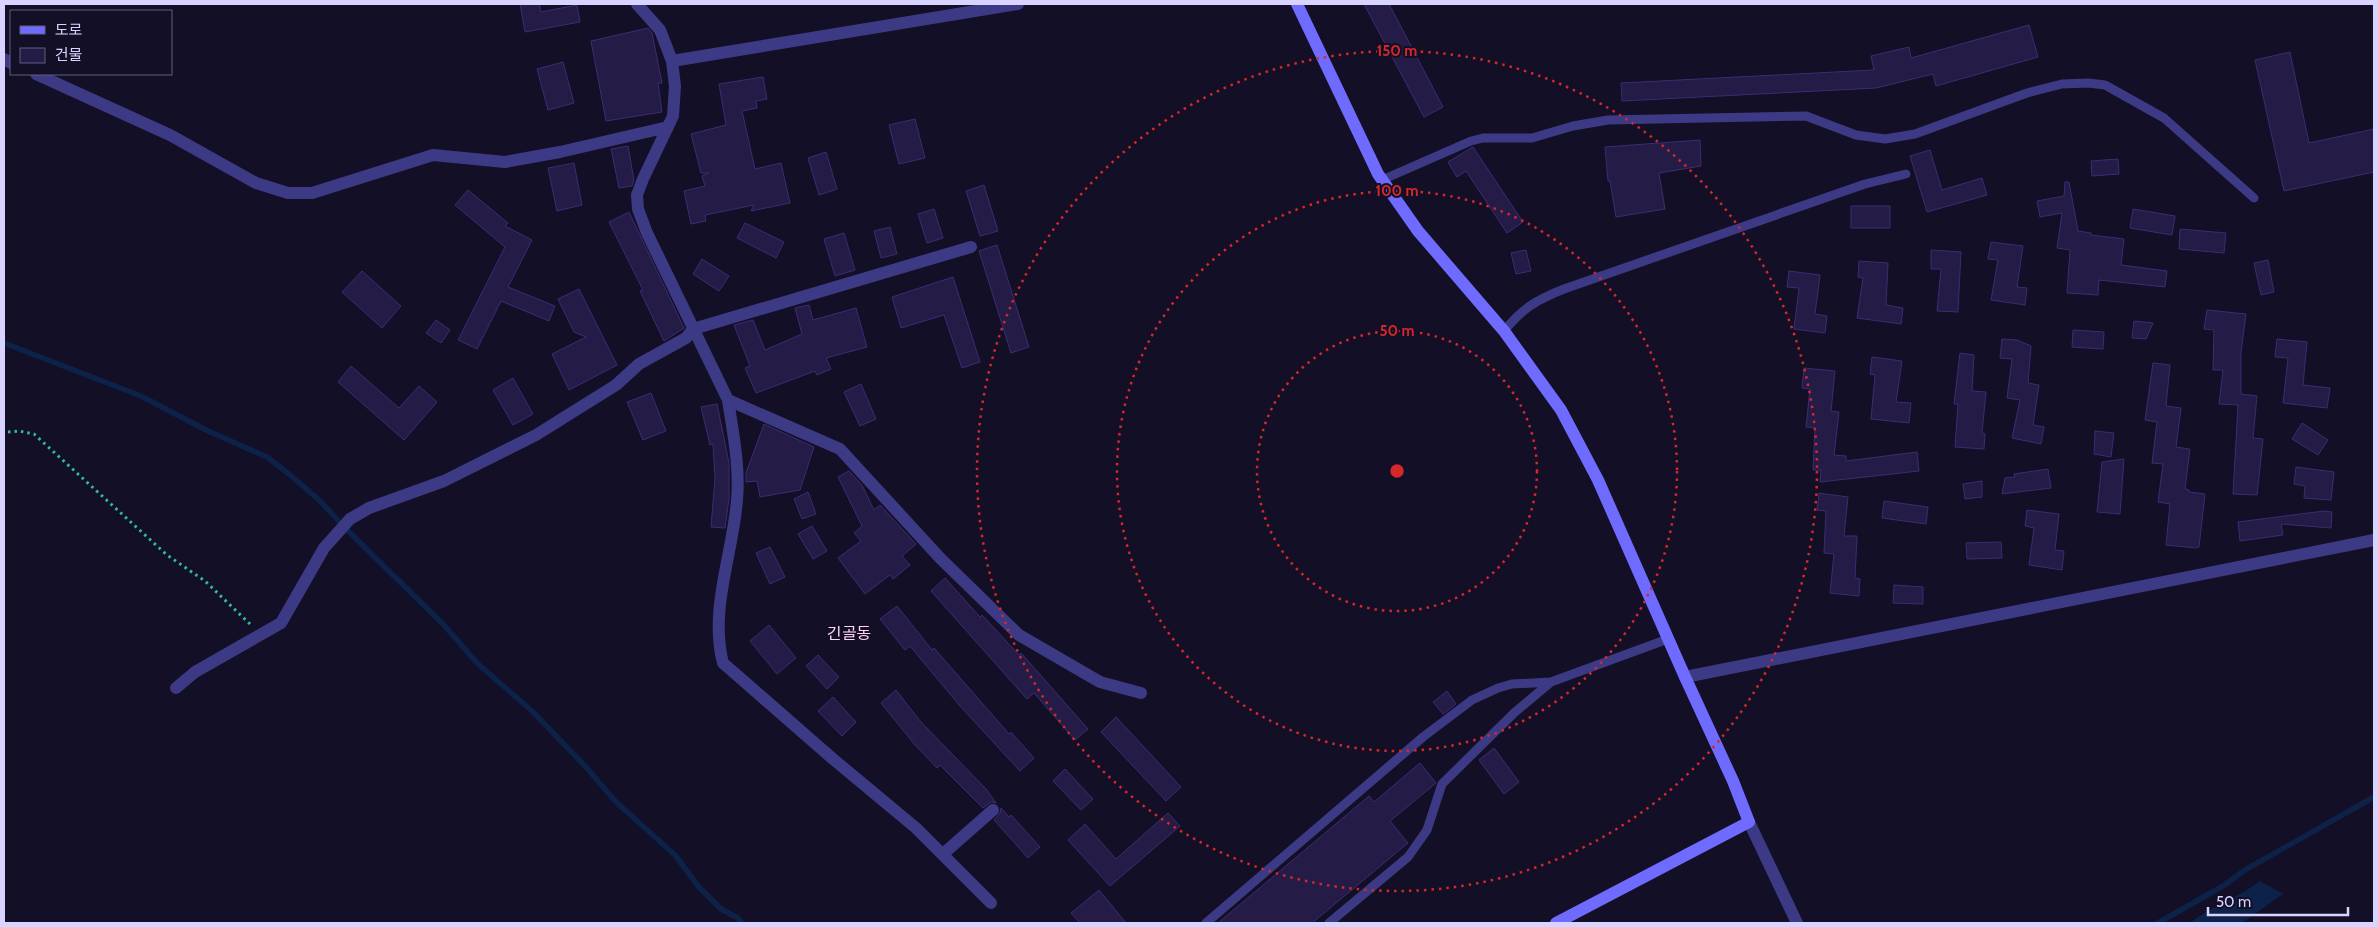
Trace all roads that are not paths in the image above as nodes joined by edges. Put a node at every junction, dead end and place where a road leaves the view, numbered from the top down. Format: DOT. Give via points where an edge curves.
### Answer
graph roads {
  1 [pos="637,4"];
  2 [pos="1018,4"];
  3 [pos="1298,4"];
  4 [pos="672,61"];
  5 [pos="38,75"];
  6 [pos="668,127"];
  7 [pos="1906,174"];
  8 [pos="1382,180"];
  9 [pos="2254,198"];
  10 [pos="971,247"];
  11 [pos="693,329"];
  12 [pos="1504,331"];
  13 [pos="728,400"];
  14 [pos="2374,540"];
  15 [pos="1668,639"];
  16 [pos="1684,677"];
  17 [pos="1552,682"];
  18 [pos="176,688"];
  19 [pos="1140,693"];
  20 [pos="994,810"];
  21 [pos="1749,822"];
  22 [pos="943,854"];
  23 [pos="992,902"];
  24 [pos="1206,923"];
  25 [pos="1329,923"];
  26 [pos="1556,923"];
  27 [pos="1797,923"];
  1 -- 4 [label="street" via="660,30"];
  2 -- 4 [label="street"];
  3 -- 8 [label="main road"];
  4 -- 6 [label="street" via="673,116"];
  5 -- 6 [label="street" via="170,135 256,184 288,193 312,193 433,155 505,162"];
  6 -- 11 [label="street" via="643,178 637,195 638,209"];
  7 -- 12 [label="lane" via="1866,184 1536,300 1520,312"];
  8 -- 9 [label="lane" via="1471,141 1532,138 1608,120 1806,116 1856,135 1885,139 1915,134 2027,93 2062,84 2088,83 2105,85 2164,118"];
  8 -- 12 [label="main road" via="1418,231"];
  10 -- 11 [label="street"];
  11 -- 13 [label="street"];
  11 -- 18 [label="street" via="686,338 639,364 616,385 536,434 444,481 369,508 350,519 324,548 281,623 195,672"];
  12 -- 15 [label="main road" via="1561,410 1598,480"];
  13 -- 19 [label="street" via="840,449 940,558 1019,634 1100,682"];
  13 -- 22 [label="street" via="736,451 737,499 720,603 718,643 723,663"];
  14 -- 16 [label="street"];
  15 -- 16 [label="main road"];
  15 -- 17 [label="lane"];
  16 -- 21 [label="main road"];
  17 -- 24 [label="lane" via="1512,684 1466,704"];
  17 -- 25 [label="lane" via="1514,713 1442,784 1427,830 1408,857"];
  20 -- 22 [label="street"];
  21 -- 26 [label="main road"];
  21 -- 27 [label="street"];
  22 -- 23 [label="street"];
}
